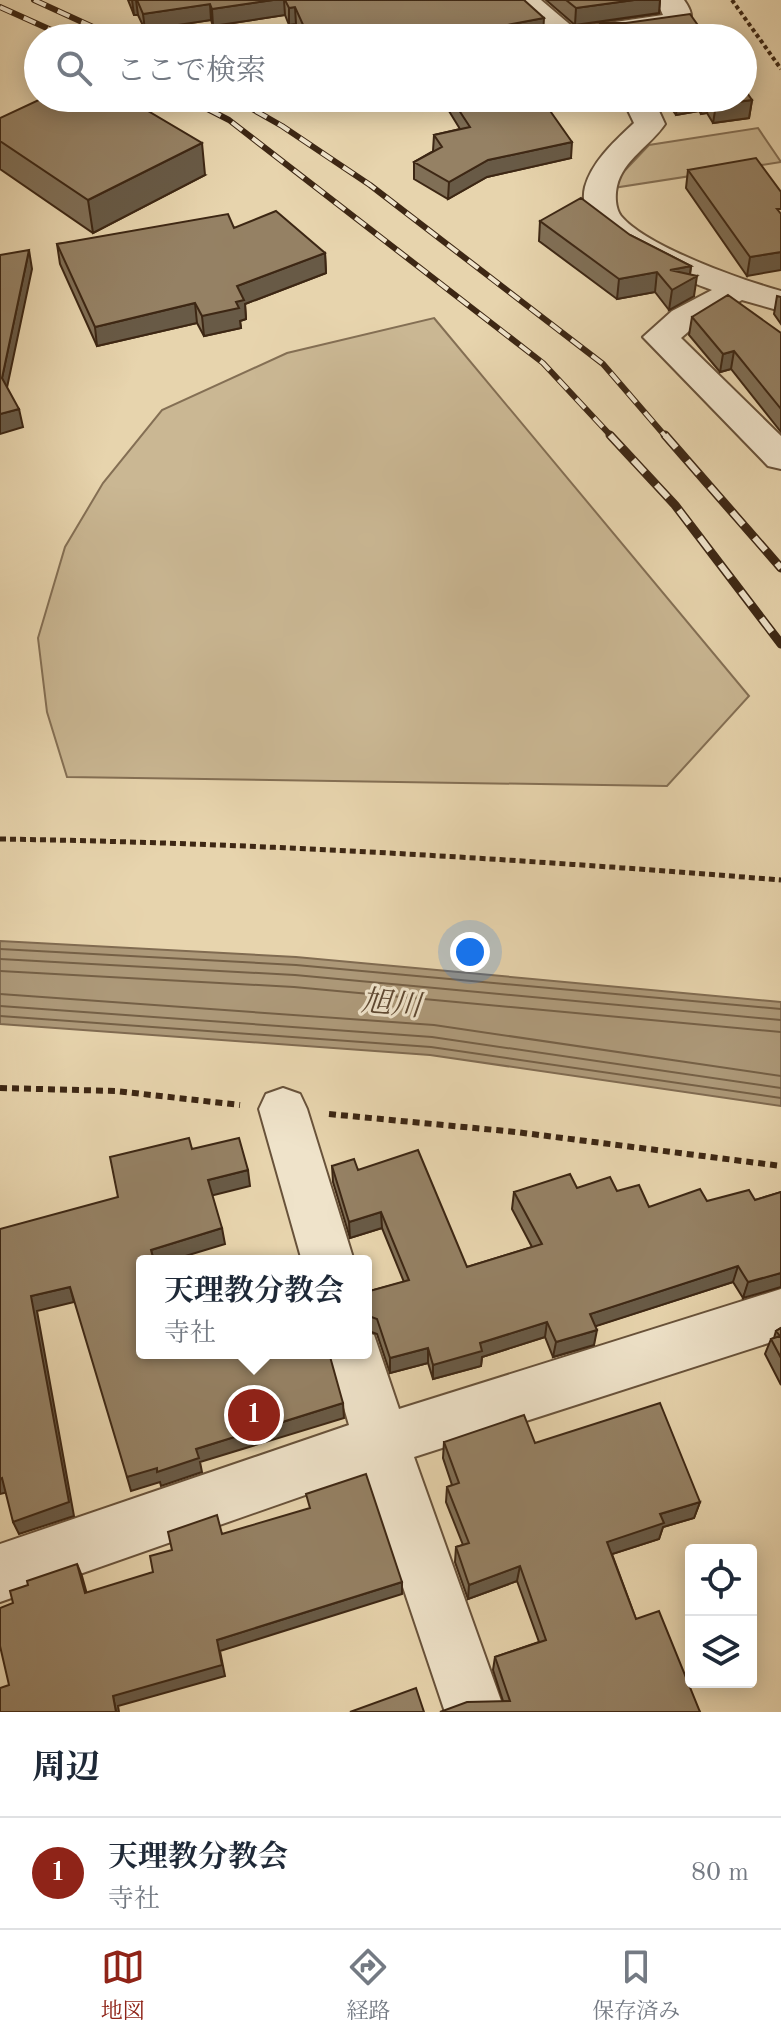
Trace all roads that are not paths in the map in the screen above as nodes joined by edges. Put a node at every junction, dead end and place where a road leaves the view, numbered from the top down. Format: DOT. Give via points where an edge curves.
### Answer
graph roads {
  1 [pos="524,0"];
  2 [pos="670,0"];
  3 [pos="552,24"];
  4 [pos="658,24"];
  5 [pos="646,112"];
  6 [pos="740,288"];
  7 [pos="781,301"];
  8 [pos="781,457"];
  9 [pos="283,1109"];
  10 [pos="326,1255"];
  11 [pos="781,1314"];
  12 [pos="357,1359"];
  13 [pos="381,1441"];
  14 [pos="0,1573"];
  15 [pos="475,1712"];
  1 -- 3 [label="street"];
  2 -- 4 [label="street" via="677,21"];
  5 -- 6 [label="street" via="650,124 613,163 601,185 601,209 609,223 648,248"];
  6 -- 7 [label="street"];
  6 -- 8 [label="street" via="660,337"];
  9 -- 10 [label="street"];
  11 -- 13 [label="street"];
  12 -- 13 [label="street"];
  13 -- 14 [label="street"];
  13 -- 15 [label="street"];
}
